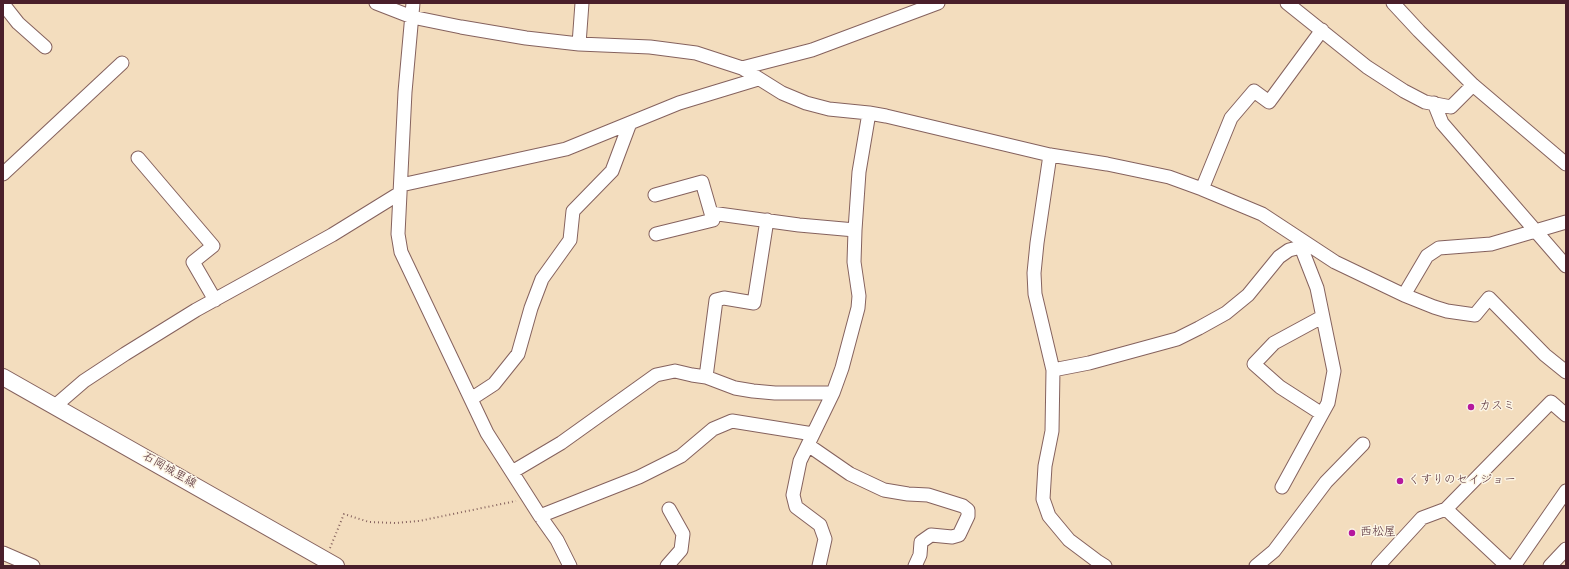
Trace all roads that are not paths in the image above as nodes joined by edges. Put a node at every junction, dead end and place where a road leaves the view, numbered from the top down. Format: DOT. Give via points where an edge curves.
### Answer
graph roads {
  1 [pos="376,3"];
  2 [pos="414,3"];
  3 [pos="582,3"];
  4 [pos="938,3"];
  5 [pos="1287,3"];
  6 [pos="1394,3"];
  7 [pos="3,4"];
  8 [pos="412,17"];
  9 [pos="1322,30"];
  10 [pos="579,44"];
  11 [pos="45,47"];
  12 [pos="122,63"];
  13 [pos="742,68"];
  14 [pos="758,79"];
  15 [pos="1473,85"];
  16 [pos="1434,103"];
  17 [pos="869,113"];
  18 [pos="630,123"];
  19 [pos="1050,155"];
  20 [pos="138,158"];
  21 [pos="1566,164"];
  22 [pos="3,174"];
  23 [pos="401,189"];
  24 [pos="1202,189"];
  25 [pos="655,195"];
  26 [pos="711,212"];
  27 [pos="767,220"];
  28 [pos="1566,222"];
  29 [pos="854,230"];
  30 [pos="1534,231"];
  31 [pos="656,234"];
  32 [pos="1302,245"];
  33 [pos="1566,266"];
  34 [pos="1404,295"];
  35 [pos="215,300"];
  36 [pos="1322,317"];
  37 [pos="1053,370"];
  38 [pos="1566,372"];
  39 [pos="3,377"];
  40 [pos="706,377"];
  41 [pos="833,394"];
  42 [pos="471,399"];
  43 [pos="55,406"];
  44 [pos="1322,414"];
  45 [pos="1566,415"];
  46 [pos="810,439"];
  47 [pos="1363,444"];
  48 [pos="512,472"];
  49 [pos="1282,487"];
  50 [pos="1566,491"];
  51 [pos="669,509"];
  52 [pos="1446,509"];
  53 [pos="540,516"];
  54 [pos="1566,549"];
  55 [pos="3,553"];
  56 [pos="330,563"];
  57 [pos="32,566"];
  58 [pos="570,566"];
  59 [pos="667,566"];
  60 [pos="819,566"];
  61 [pos="915,566"];
  62 [pos="1106,566"];
  63 [pos="1256,566"];
  64 [pos="1378,566"];
  65 [pos="1507,566"];
  66 [pos="1514,566"];
  67 [pos="1550,566"];
  1 -- 8 [label="street"];
  2 -- 8 [label="street"];
  3 -- 10 [label="street"];
  4 -- 13 [label="street" via="812,50"];
  5 -- 9 [label="street"];
  6 -- 15 [label="street"];
  7 -- 11 [label="street" via="18,23"];
  8 -- 10 [label="street" via="461,27"];
  8 -- 23 [label="street" via="405,92"];
  9 -- 16 [label="street" via="1340,46 1404,91 1425,102"];
  9 -- 24 [label="street" via="1269,102 1254,91 1231,118"];
  10 -- 13 [label="street" via="650,47 696,53"];
  12 -- 22 [label="street"];
  13 -- 14 [label="street"];
  14 -- 17 [label="street" via="806,103 829,109"];
  14 -- 18 [label="street" via="679,103"];
  15 -- 16 [label="street" via="1451,107"];
  15 -- 21 [label="street"];
  16 -- 30 [label="street" via="1442,123"];
  17 -- 19 [label="street"];
  17 -- 29 [label="street" via="859,172"];
  18 -- 23 [label="street" via="566,149"];
  18 -- 42 [label="street" via="612,171 573,211 570,240 542,279 518,354 494,384"];
  19 -- 24 [label="street" via="1150,172"];
  19 -- 37 [label="street" via="1034,273 1035,294"];
  20 -- 35 [label="street" via="213,246 193,262"];
  23 -- 35 [label="street" via="332,235"];
  23 -- 42 [label="street" via="398,234 401,252"];
  24 -- 32 [label="street" via="1262,214 1300,238"];
  25 -- 26 [label="street" via="702,182"];
  26 -- 27 [label="street"];
  26 -- 31 [label="street" via="713,220"];
  27 -- 29 [label="street"];
  27 -- 40 [label="street" via="754,303 724,298 716,300"];
  28 -- 30 [label="street"];
  29 -- 41 [label="street" via="858,308"];
  30 -- 33 [label="street"];
  30 -- 34 [label="street" via="1491,244 1439,248 1427,256"];
  32 -- 34 [label="street"];
  32 -- 36 [label="street" via="1317,288"];
  32 -- 37 [label="street" via="1279,257 1248,295 1226,313 1199,328 1177,339"];
  34 -- 38 [label="street" via="1446,311 1474,315 1489,298 1545,355"];
  35 -- 43 [label="street" via="84,381"];
  36 -- 44 [label="street" via="1334,372 1328,403"];
  36 -- 44 [label="street" via="1274,344 1254,364 1280,387"];
  37 -- 62 [label="street" via="1052,431 1045,466 1043,499 1049,516 1069,540"];
  39 -- 43 [label="main road, 石岡城里線"];
  40 -- 41 [label="street" via="735,388 753,391"];
  40 -- 48 [label="street" via="692,376 675,370 656,375 561,443"];
  41 -- 46 [label="street"];
  42 -- 48 [label="street" via="487,433"];
  43 -- 56 [label="main road, 石岡城里線"];
  44 -- 49 [label="street"];
  45 -- 52 [label="street" via="1552,402"];
  46 -- 53 [label="street" via="732,421 713,429 681,456 639,477"];
  46 -- 60 [label="street" via="800,461 793,495 796,507 820,525 824,539"];
  46 -- 61 [label="street" via="850,474 884,490 928,495 968,510 968,516 959,535 931,535 921,542 920,555"];
  47 -- 63 [label="street" via="1326,482 1274,551"];
  48 -- 53 [label="street"];
  50 -- 66 [label="street"];
  51 -- 59 [label="street" via="683,534 680,550"];
  52 -- 64 [label="street" via="1422,518"];
  52 -- 65 [label="street"];
  53 -- 58 [label="street" via="557,540"];
  54 -- 67 [label="street"];
  55 -- 57 [label="street"];
}
